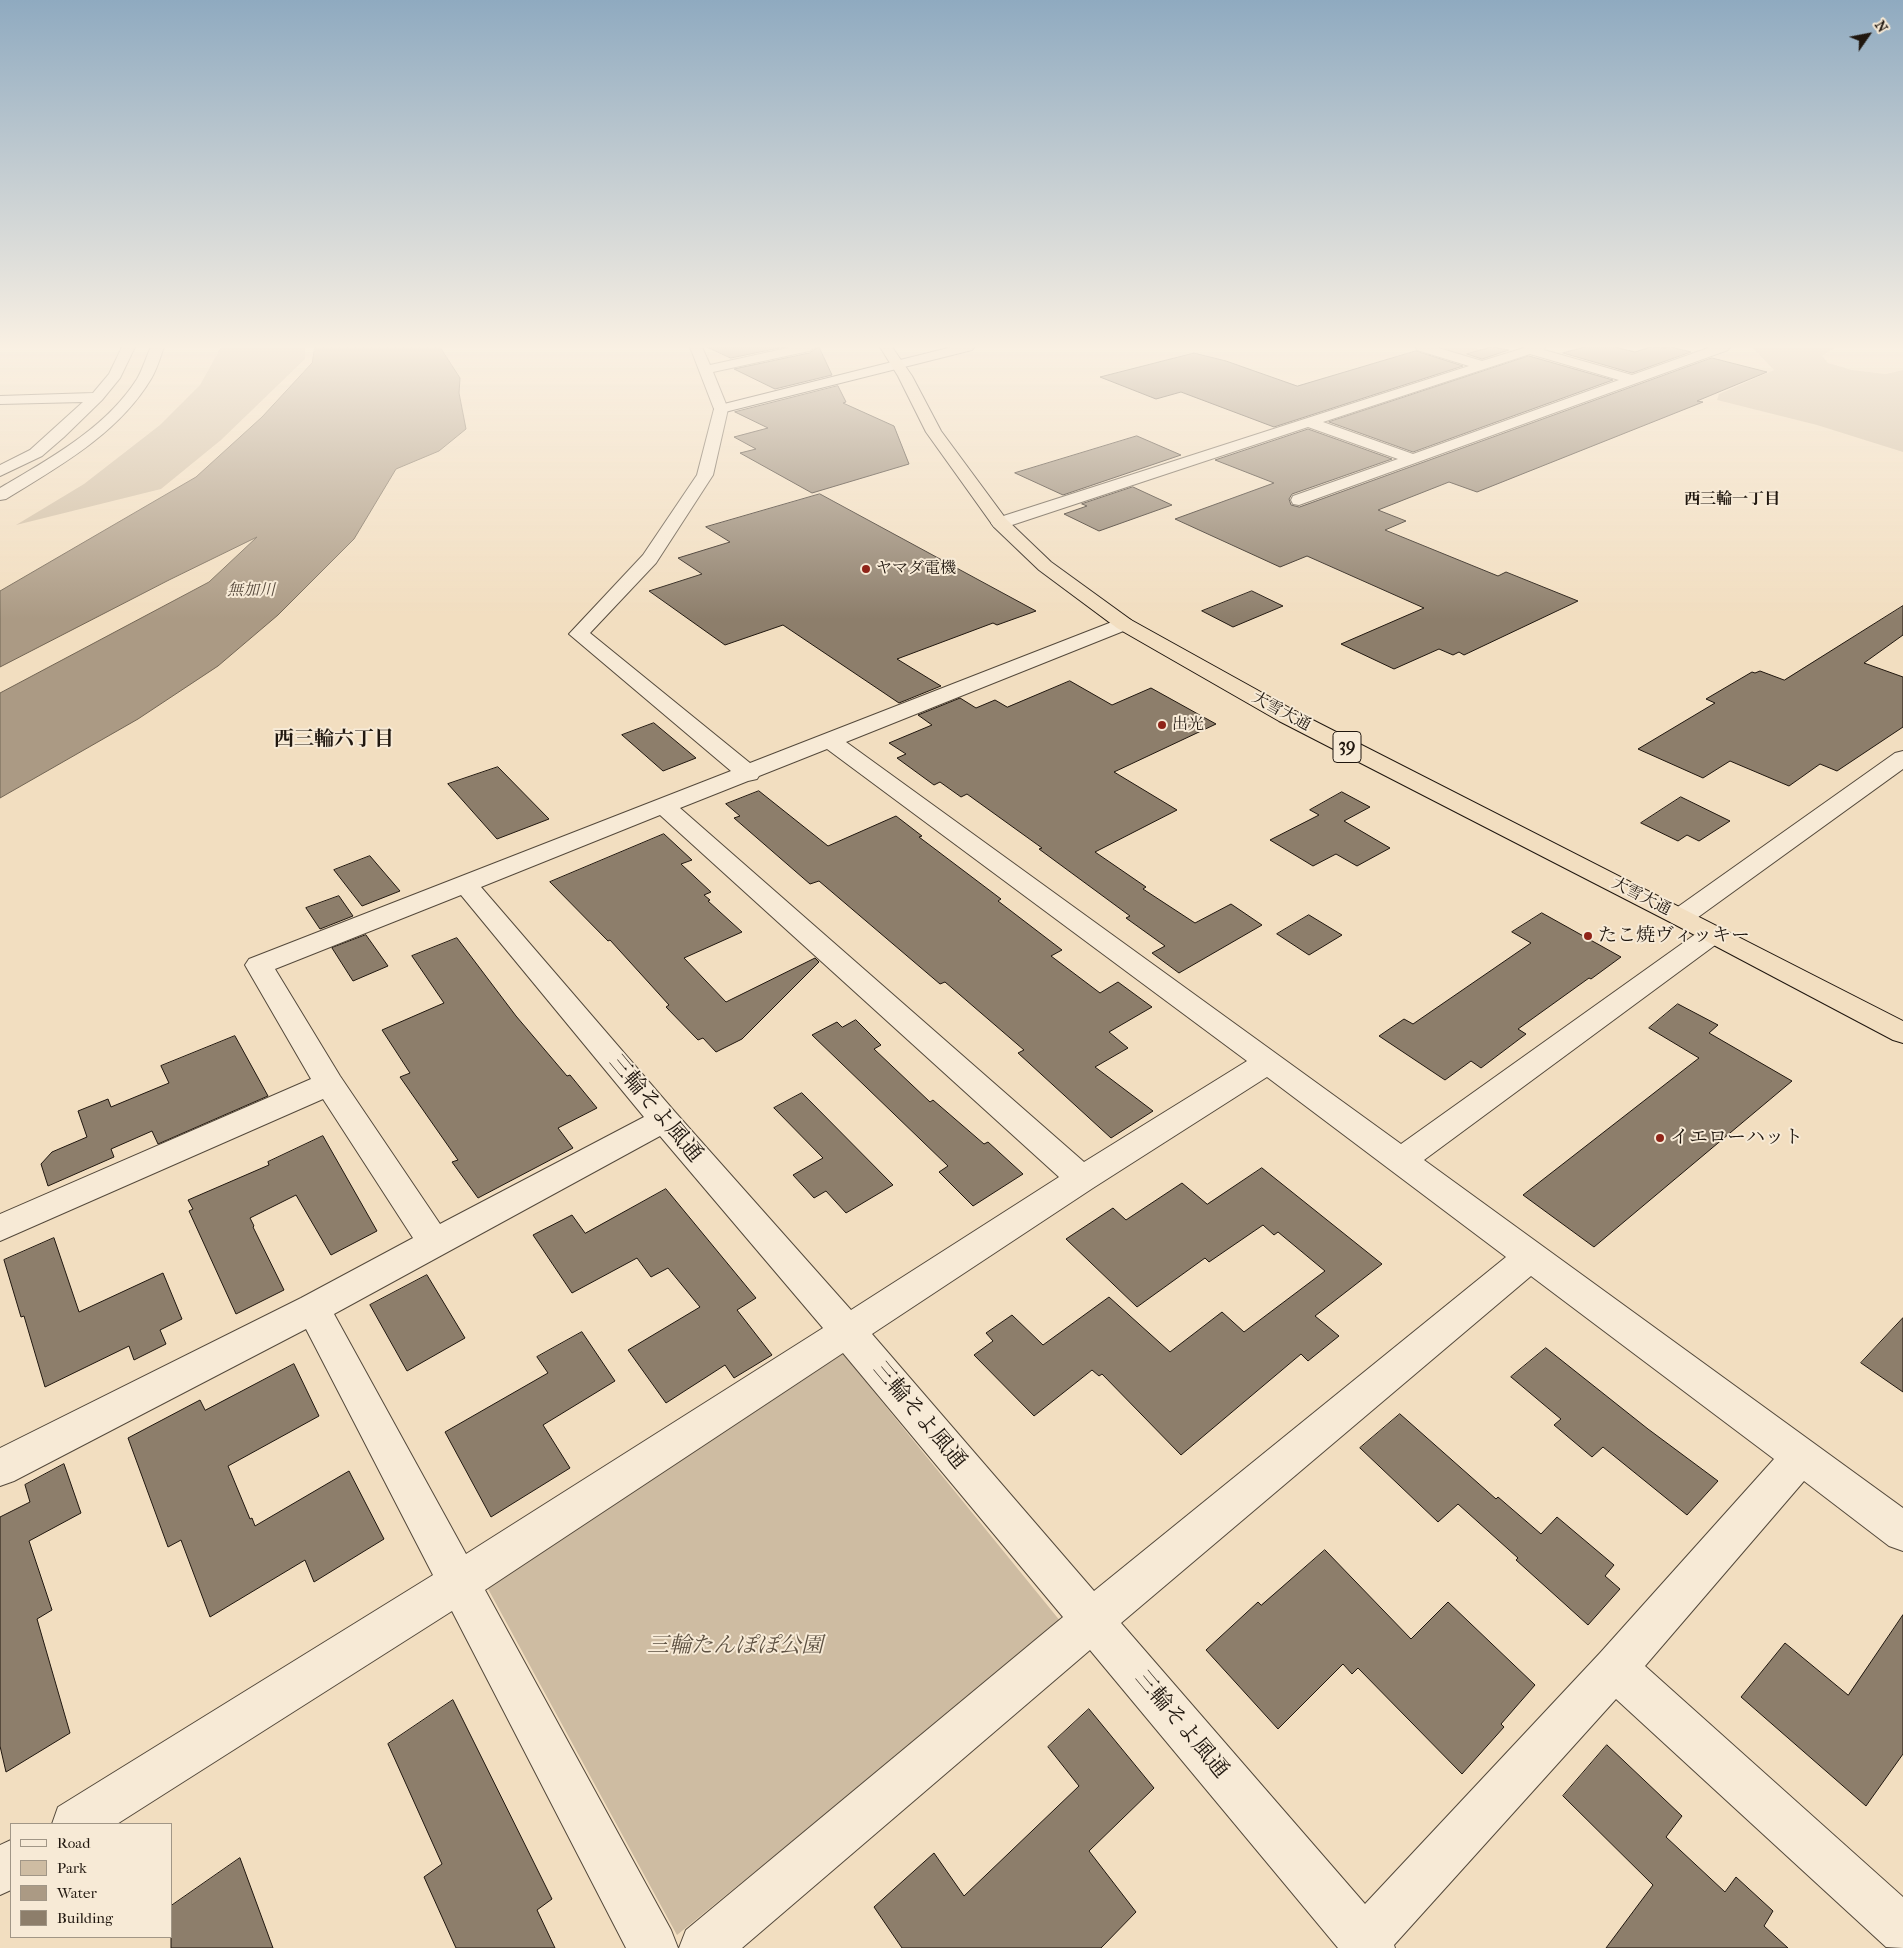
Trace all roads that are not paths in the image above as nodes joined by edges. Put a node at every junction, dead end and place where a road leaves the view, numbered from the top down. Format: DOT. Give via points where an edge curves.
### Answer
graph roads {
  1 [pos="54,438"];
  2 [pos="86,438"];
  3 [pos="714,438"];
  4 [pos="938,438"];
  5 [pos="1259,438"];
  6 [pos="1353,438"];
  7 [pos="1470,438"];
  8 [pos="1413,459"];
  9 [pos="0,471"];
  10 [pos="0,495"];
  11 [pos="1299,500"];
  12 [pos="1000,523"];
  13 [pos="1124,624"];
  14 [pos="830,741"];
  15 [pos="1903,758"];
  16 [pos="749,774"];
  17 [pos="665,807"];
  18 [pos="466,885"];
  19 [pos="1681,917"];
  20 [pos="1713,934"];
  21 [pos="1903,1033"];
  22 [pos="1268,1062"];
  23 [pos="329,1084"];
  24 [pos="664,1120"];
  25 [pos="1401,1160"];
  26 [pos="1082,1179"];
  27 [pos="0,1228"];
  28 [pos="434,1243"];
  29 [pos="1531,1256"];
  30 [pos="313,1308"];
  31 [pos="847,1331"];
  32 [pos="1801,1456"];
  33 [pos="0,1468"];
  34 [pos="1903,1532"];
  35 [pos="458,1583"];
  36 [pos="1092,1620"];
  37 [pos="1615,1668"];
  38 [pos="77,1823"];
  39 [pos="1903,1930"];
  40 [pos="1367,1944"];
  41 [pos="653,1948"];
  42 [pos="704,1948"];
  1 -- 9 [label="street" via="36,453"];
  2 -- 10 [label="street" via="53,464"];
  3 -- 16 [label="street" via="705,475 650,559 579,634"];
  4 -- 12 [label="highway, 大雪大通 / 39"];
  5 -- 12 [label="street"];
  6 -- 8 [label="street"];
  7 -- 8 [label="street"];
  8 -- 11 [label="street"];
  12 -- 13 [label="highway, 大雪大通 / 39" via="1045,566"];
  13 -- 14 [label="street"];
  13 -- 19 [label="highway, 大雪大通 / 39" via="1287,716"];
  14 -- 16 [label="street"];
  14 -- 22 [label="street"];
  15 -- 19 [label="street"];
  16 -- 17 [label="street"];
  17 -- 18 [label="street"];
  17 -- 26 [label="street"];
  18 -- 23 [label="street" via="259,965"];
  18 -- 24 [label="street, 三輪そよ風通"];
  19 -- 20 [label="highway, 大雪大通 / 39"];
  20 -- 21 [label="highway, 大雪大通 / 39"];
  20 -- 25 [label="street"];
  22 -- 25 [label="street"];
  22 -- 26 [label="street"];
  23 -- 27 [label="street"];
  23 -- 28 [label="street"];
  24 -- 28 [label="street"];
  24 -- 31 [label="street, 三輪そよ風通"];
  25 -- 29 [label="street"];
  26 -- 31 [label="street"];
  28 -- 30 [label="street"];
  29 -- 32 [label="street"];
  29 -- 36 [label="street"];
  30 -- 33 [label="street"];
  30 -- 35 [label="street"];
  31 -- 35 [label="street"];
  31 -- 36 [label="street, 三輪そよ風通"];
  32 -- 34 [label="street"];
  32 -- 37 [label="street"];
  35 -- 38 [label="street"];
  35 -- 41 [label="street"];
  36 -- 40 [label="street, 三輪そよ風通"];
  36 -- 42 [label="street"];
  37 -- 39 [label="street"];
  37 -- 40 [label="street"];
}
